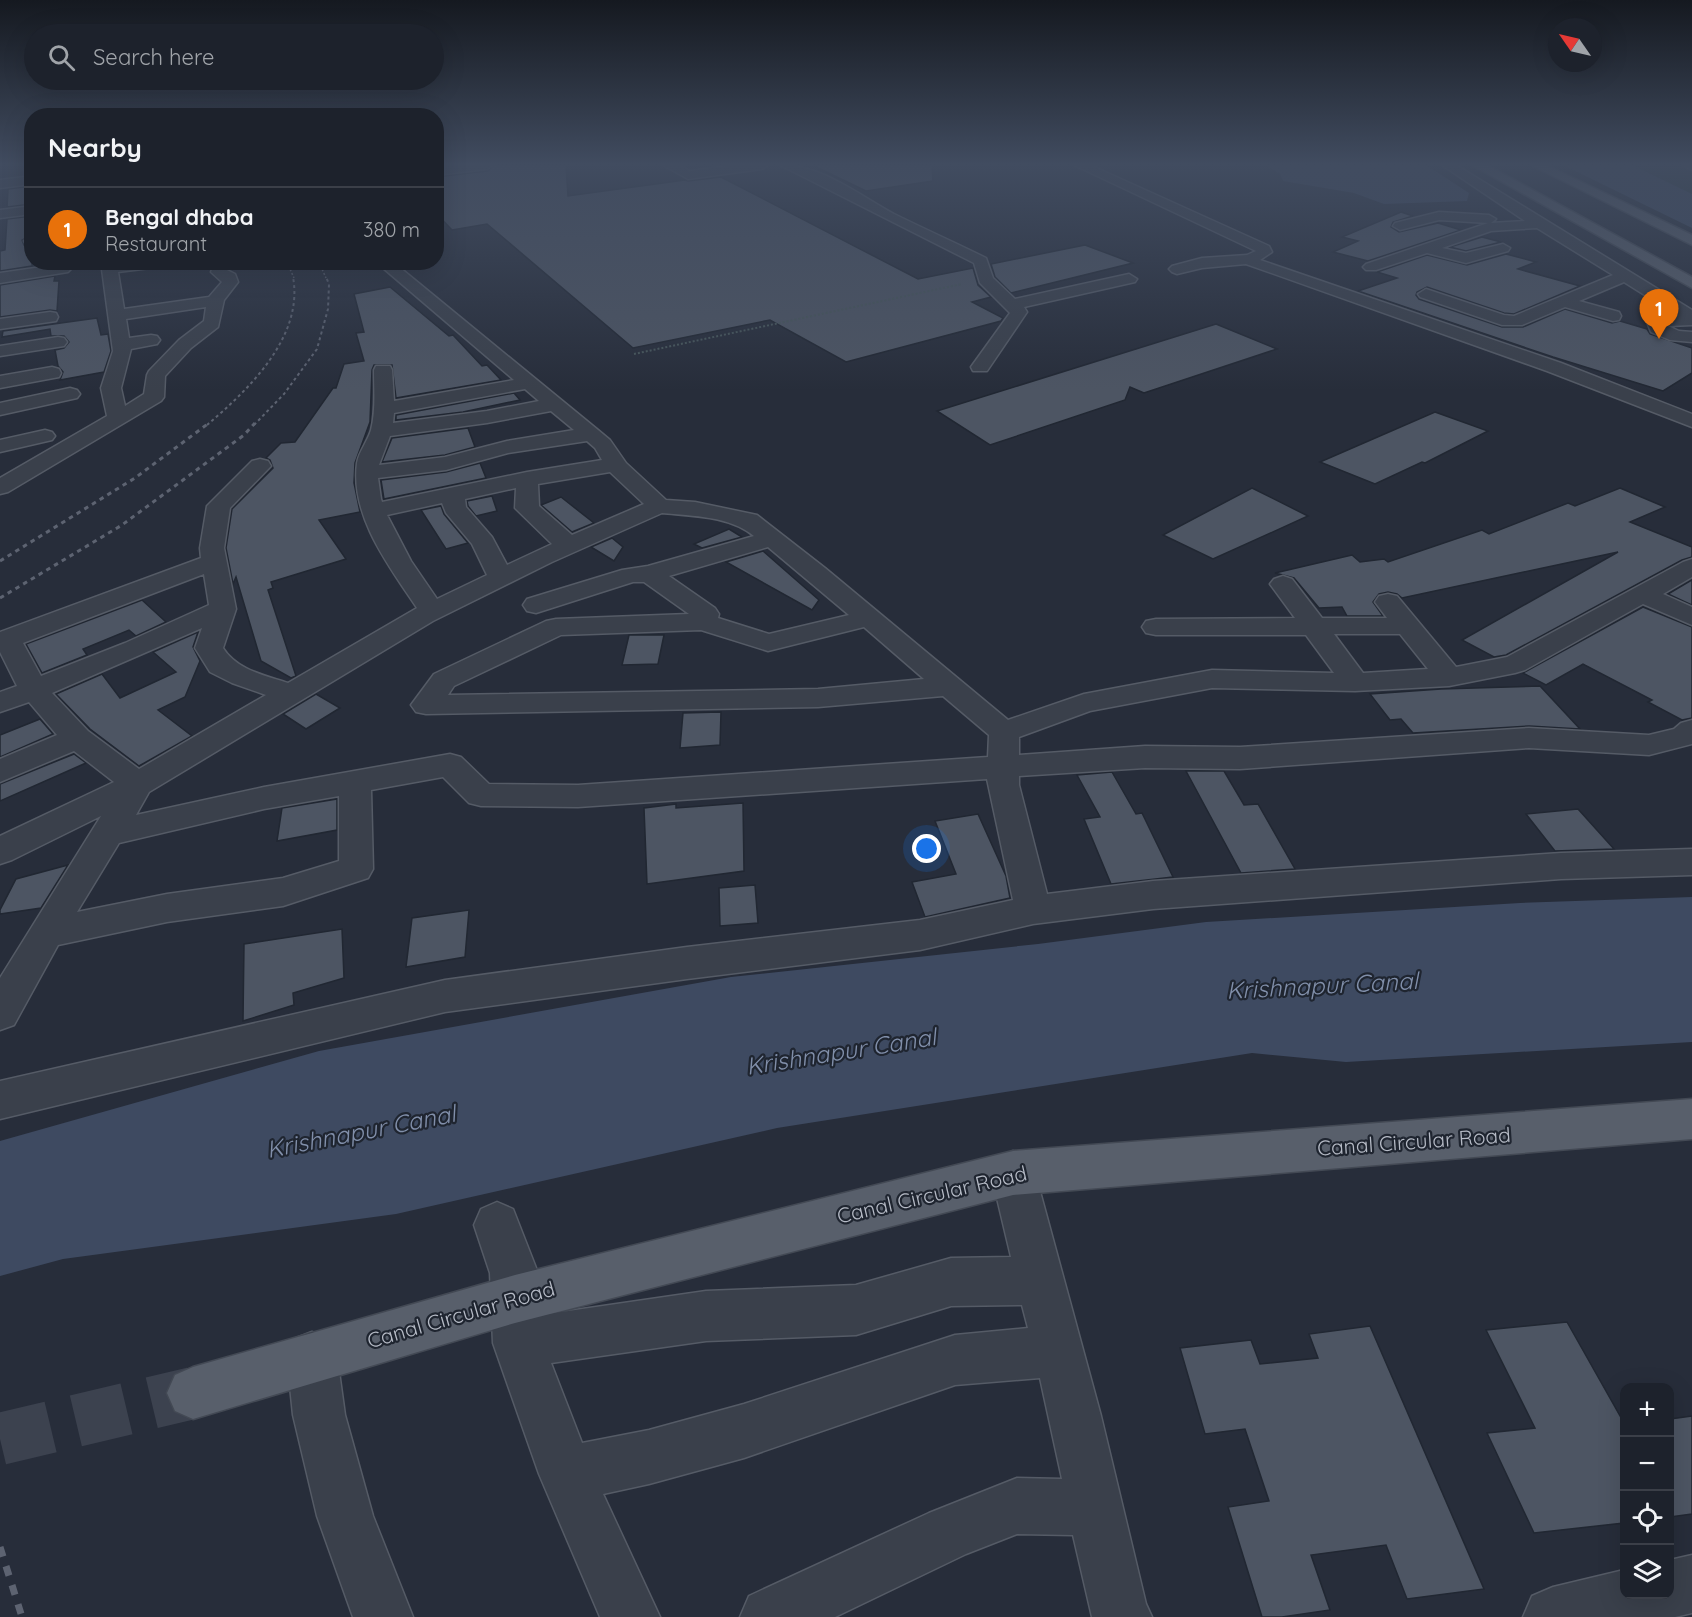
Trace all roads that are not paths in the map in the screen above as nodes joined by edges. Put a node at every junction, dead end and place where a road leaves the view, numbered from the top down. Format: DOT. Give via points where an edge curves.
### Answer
graph roads {
  1 [pos="939,240"];
  2 [pos="1244,240"];
  3 [pos="1448,240"];
  4 [pos="1566,240"];
  5 [pos="1583,240"];
  6 [pos="1615,240"];
  7 [pos="1425,248"];
  8 [pos="1503,248"];
  9 [pos="24,253"];
  10 [pos="1250,259"];
  11 [pos="0,266"];
  12 [pos="1371,267"];
  13 [pos="1177,269"];
  14 [pos="111,270"];
  15 [pos="220,270"];
  16 [pos="393,270"];
  17 [pos="1625,277"];
  18 [pos="0,278"];
  19 [pos="1129,279"];
  20 [pos="1692,283"];
  21 [pos="0,288"];
  22 [pos="1426,294"];
  23 [pos="216,301"];
  24 [pos="1564,302"];
  25 [pos="1692,303"];
  26 [pos="1012,305"];
  27 [pos="0,311"];
  28 [pos="117,315"];
  29 [pos="1614,316"];
  30 [pos="1692,318"];
  31 [pos="0,324"];
  32 [pos="0,337"];
  33 [pos="1692,337"];
  34 [pos="151,340"];
  35 [pos="121,345"];
  36 [pos="0,351"];
  37 [pos="55,351"];
  38 [pos="0,367"];
  39 [pos="980,367"];
  40 [pos="383,369"];
  41 [pos="0,382"];
  42 [pos="529,383"];
  43 [pos="0,398"];
  44 [pos="554,404"];
  45 [pos="0,409"];
  46 [pos="384,409"];
  47 [pos="67,415"];
  48 [pos="118,419"];
  49 [pos="1692,421"];
  50 [pos="0,427"];
  51 [pos="381,431"];
  52 [pos="591,434"];
  53 [pos="45,436"];
  54 [pos="0,446"];
  55 [pos="616,464"];
  56 [pos="260,466"];
  57 [pos="367,473"];
  58 [pos="527,479"];
  59 [pos="0,487"];
  60 [pos="454,494"];
  61 [pos="659,506"];
  62 [pos="373,511"];
  63 [pos="773,538"];
  64 [pos="569,546"];
  65 [pos="213,562"];
  66 [pos="1692,567"];
  67 [pos="649,574"];
  68 [pos="501,578"];
  69 [pos="1282,584"];
  70 [pos="1642,594"];
  71 [pos="1388,602"];
  72 [pos="536,605"];
  73 [pos="223,609"];
  74 [pos="433,612"];
  75 [pos="1692,617"];
  76 [pos="869,618"];
  77 [pos="703,622"];
  78 [pos="1312,624"];
  79 [pos="1408,626"];
  80 [pos="1156,627"];
  81 [pos="1449,677"];
  82 [pos="1355,682"];
  83 [pos="950,686"];
  84 [pos="33,689"];
  85 [pos="292,694"];
  86 [pos="0,703"];
  87 [pos="1692,730"];
  88 [pos="1004,732"];
  89 [pos="77,738"];
  90 [pos="1003,768"];
  91 [pos="0,771"];
  92 [pos="355,782"];
  93 [pos="138,784"];
  94 [pos="108,833"];
  95 [pos="0,851"];
  96 [pos="1692,862"];
  97 [pos="1033,910"];
  98 [pos="46,933"];
  99 [pos="0,1013"];
  100 [pos="0,1100"];
  101 [pos="1692,1119"];
  102 [pos="1013,1173"];
  103 [pos="497,1225"];
  104 [pos="1041,1281"];
  105 [pos="517,1321"];
  106 [pos="1059,1351"];
  107 [pos="312,1357"];
  108 [pos="193,1394"];
  109 [pos="567,1474"];
  110 [pos="1095,1508"];
  111 [pos="1692,1584"];
  112 [pos="1674,1588"];
  113 [pos="1627,1599"];
  114 [pos="383,1617"];
  115 [pos="630,1617"];
  116 [pos="770,1617"];
  117 [pos="1122,1617"];
  118 [pos="1553,1617"];
  1 -- 26 [label="street" via="981,261 986,280"];
  2 -- 10 [label="street" via="1265,250"];
  3 -- 7 [label="street"];
  4 -- 17 [label="street"];
  5 -- 25 [label="main road"];
  6 -- 20 [label="main road"];
  7 -- 8 [label="street" via="1466,258"];
  7 -- 12 [label="street"];
  9 -- 11 [label="street"];
  10 -- 13 [label="street"];
  10 -- 49 [label="street"];
  14 -- 28 [label="street"];
  15 -- 23 [label="street" via="230,282"];
  16 -- 42 [label="street"];
  17 -- 24 [label="street"];
  17 -- 30 [label="street"];
  18 -- 21 [label="street" via="61,274"];
  19 -- 26 [label="street"];
  22 -- 24 [label="street" via="1509,321"];
  23 -- 28 [label="street"];
  23 -- 48 [label="street" via="212,323 156,375 154,397"];
  24 -- 29 [label="street"];
  26 -- 39 [label="street" via="1018,312"];
  27 -- 37 [label="street"];
  28 -- 35 [label="street"];
  30 -- 33 [label="street" via="1656,322 1657,328 1669,334"];
  31 -- 37 [label="street"];
  32 -- 37 [label="street"];
  34 -- 35 [label="street"];
  35 -- 48 [label="street" via="111,388"];
  36 -- 37 [label="street"];
  37 -- 38 [label="street"];
  37 -- 41 [label="street"];
  37 -- 43 [label="street"];
  37 -- 45 [label="street"];
  40 -- 46 [label="street"];
  42 -- 44 [label="street"];
  42 -- 46 [label="street"];
  44 -- 51 [label="street"];
  44 -- 52 [label="street"];
  46 -- 51 [label="street"];
  47 -- 50 [label="street"];
  48 -- 59 [label="street"];
  51 -- 57 [label="street"];
  52 -- 55 [label="street"];
  52 -- 57 [label="street" via="507,447 446,463"];
  53 -- 54 [label="street"];
  55 -- 58 [label="street"];
  55 -- 61 [label="street"];
  56 -- 65 [label="street" via="219,506"];
  57 -- 62 [label="street"];
  58 -- 60 [label="street"];
  58 -- 64 [label="street" via="527,508"];
  60 -- 62 [label="street"];
  60 -- 68 [label="street" via="454,508 483,542"];
  61 -- 63 [label="street" via="748,520"];
  61 -- 64 [label="street"];
  62 -- 74 [label="street" via="402,567"];
  63 -- 67 [label="street"];
  63 -- 76 [label="street"];
  64 -- 68 [label="street"];
  65 -- 73 [label="street"];
  65 -- 84 [label="street" via="7,639"];
  66 -- 70 [label="street"];
  67 -- 72 [label="street" via="631,575"];
  67 -- 77 [label="street" via="706,614"];
  68 -- 74 [label="street"];
  69 -- 78 [label="street"];
  70 -- 75 [label="street"];
  70 -- 81 [label="street" via="1515,664"];
  71 -- 79 [label="street"];
  73 -- 84 [label="street"];
  73 -- 85 [label="street" via="209,648 220,666"];
  74 -- 85 [label="street"];
  76 -- 77 [label="street" via="768,643"];
  76 -- 83 [label="street"];
  77 -- 83 [label="street" via="556,627 444,680 426,705 818,698"];
  78 -- 79 [label="street"];
  78 -- 80 [label="street"];
  78 -- 82 [label="street"];
  79 -- 81 [label="street"];
  81 -- 82 [label="street"];
  82 -- 88 [label="street" via="1212,679 1084,703"];
  83 -- 88 [label="street"];
  84 -- 86 [label="street"];
  84 -- 89 [label="street"];
  85 -- 93 [label="street"];
  87 -- 90 [label="street" via="1684,736 1649,745 1529,738 1240,758 1145,757"];
  88 -- 90 [label="street"];
  89 -- 91 [label="street"];
  89 -- 93 [label="street"];
  90 -- 92 [label="street" via="578,796 481,795 450,765"];
  90 -- 97 [label="street" via="1003,785"];
  92 -- 94 [label="street"];
  92 -- 98 [label="street" via="356,869 283,892 167,908"];
  93 -- 94 [label="street"];
  93 -- 95 [label="street"];
  94 -- 98 [label="street"];
  96 -- 97 [label="street" via="1561,866 1221,890"];
  97 -- 100 [label="street" via="920,935 445,996"];
  98 -- 99 [label="street"];
  101 -- 102 [label="main road, Canal Circular Road"];
  102 -- 104 [label="street"];
  102 -- 105 [label="main road, Canal Circular Road"];
  103 -- 105 [label="street" via="514,1274"];
  104 -- 105 [label="street" via="951,1282 856,1310"];
  104 -- 106 [label="street"];
  105 -- 107 [label="main road, Canal Circular Road"];
  105 -- 109 [label="street"];
  106 -- 109 [label="street" via="955,1360 744,1431"];
  106 -- 110 [label="street"];
  107 -- 108 [label="main road, Canal Circular Road"];
  107 -- 114 [label="street" via="319,1415 345,1516"];
  109 -- 115 [label="street"];
  110 -- 116 [label="street" via="1017,1506 949,1533"];
  110 -- 117 [label="street"];
  111 -- 112 [label="street"];
  113 -- 118 [label="street"];
}
